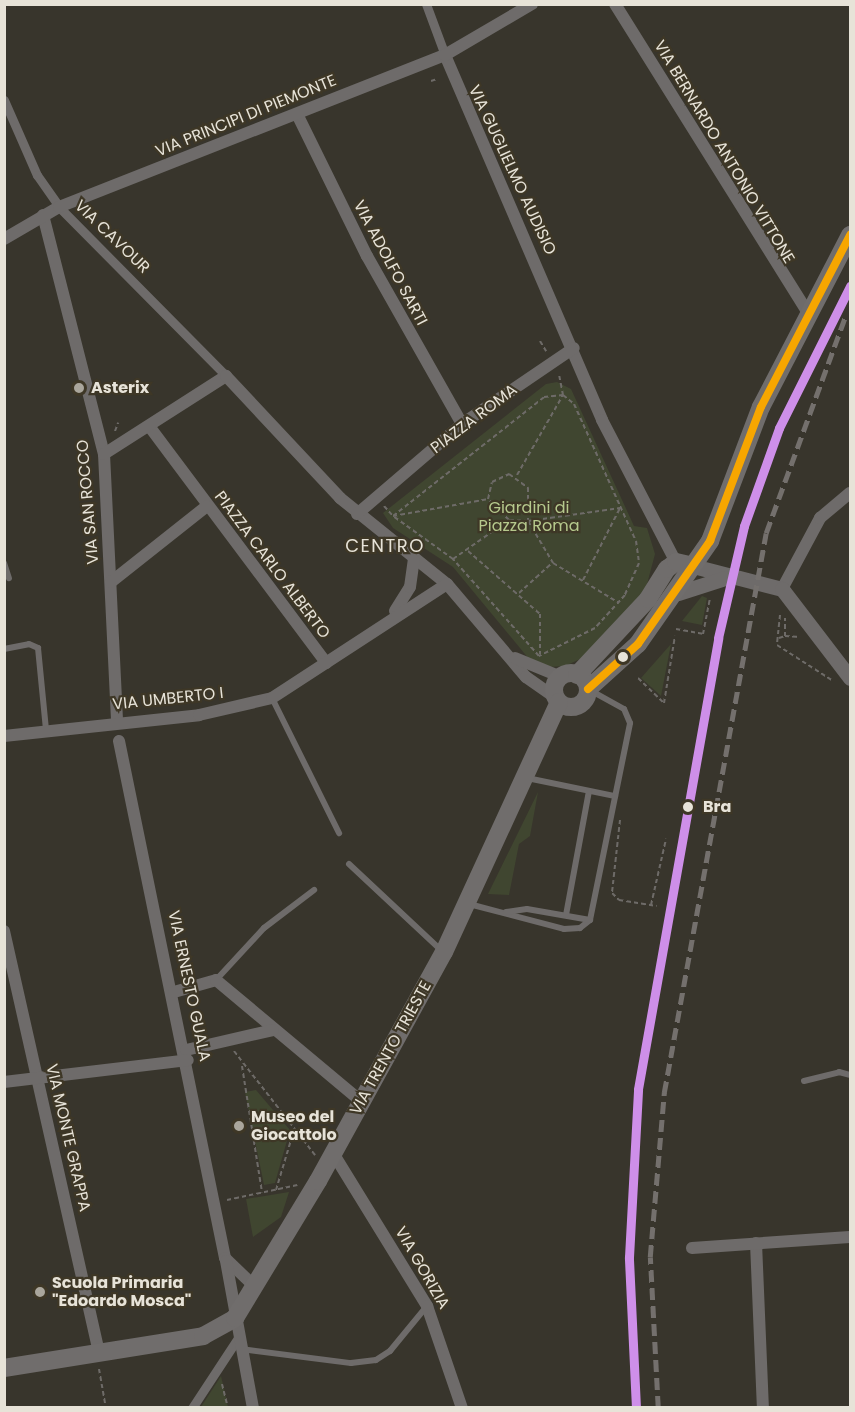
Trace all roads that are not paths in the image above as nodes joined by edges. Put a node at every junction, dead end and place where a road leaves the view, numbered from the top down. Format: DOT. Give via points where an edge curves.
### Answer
graph roads {
  1 [pos="426,4"];
  2 [pos="532,4"];
  3 [pos="615,4"];
  4 [pos="445,55"];
  5 [pos="4,100"];
  6 [pos="297,114"];
  7 [pos="59,207"];
  8 [pos="43,215"];
  9 [pos="850,235"];
  10 [pos="4,239"];
  11 [pos="809,315"];
  12 [pos="574,348"];
  13 [pos="226,376"];
  14 [pos="462,424"];
  15 [pos="149,426"];
  16 [pos="104,454"];
  17 [pos="850,493"];
  18 [pos="207,506"];
  19 [pos="357,514"];
  20 [pos="414,560"];
  21 [pos="4,563"];
  22 [pos="684,564"];
  23 [pos="9,578"];
  24 [pos="731,578"];
  25 [pos="111,582"];
  26 [pos="447,584"];
  27 [pos="782,589"];
  28 [pos="678,593"];
  29 [pos="386,621"];
  30 [pos="4,649"];
  31 [pos="508,655"];
  32 [pos="326,663"];
  33 [pos="575,680"];
  34 [pos="846,682"];
  35 [pos="272,698"];
  36 [pos="563,703"];
  37 [pos="117,721"];
  38 [pos="45,729"];
  39 [pos="4,736"];
  40 [pos="119,741"];
  41 [pos="532,777"];
  42 [pos="589,791"];
  43 [pos="615,796"];
  44 [pos="339,833"];
  45 [pos="349,864"];
  46 [pos="314,890"];
  47 [pos="468,904"];
  48 [pos="506,912"];
  49 [pos="566,915"];
  50 [pos="590,920"];
  51 [pos="4,931"];
  52 [pos="444,952"];
  53 [pos="216,980"];
  54 [pos="174,992"];
  55 [pos="273,1030"];
  56 [pos="187,1055"];
  57 [pos="850,1075"];
  58 [pos="38,1078"];
  59 [pos="804,1081"];
  60 [pos="4,1082"];
  61 [pos="362,1102"];
  62 [pos="326,1167"];
  63 [pos="850,1237"];
  64 [pos="756,1244"];
  65 [pos="692,1248"];
  66 [pos="225,1258"];
  67 [pos="254,1286"];
  68 [pos="427,1306"];
  69 [pos="235,1318"];
  70 [pos="239,1343"];
  71 [pos="99,1353"];
  72 [pos="4,1368"];
  73 [pos="192,1407"];
  74 [pos="253,1407"];
  75 [pos="462,1407"];
  76 [pos="763,1407"];
  1 -- 4 [label="street, VIA GUGLIELMO AUDISIO"];
  2 -- 4 [label="street, VIA PRINCIPI DI PIEMONTE"];
  3 -- 11 [label="street, VIA BERNARDO ANTONIO VITTONE"];
  4 -- 6 [label="street, VIA PRINCIPI DI PIEMONTE"];
  4 -- 12 [label="street, VIA GUGLIELMO AUDISIO"];
  5 -- 7 [label="street, VIA CAVOUR" via="37,175"];
  6 -- 7 [label="street, VIA PRINCIPI DI PIEMONTE"];
  6 -- 14 [label="street, VIA ADOLFO SARTI" via="367,256"];
  7 -- 8 [label="street, VIA PRINCIPI DI PIEMONTE"];
  7 -- 13 [label="street, VIA CAVOUR"];
  8 -- 10 [label="street, VIA PRINCIPI DI PIEMONTE"];
  8 -- 16 [label="street, VIA SAN ROCCO"];
  9 -- 11 [label="main road"];
  11 -- 22 [label="main road" via="756,416 710,541"];
  12 -- 14 [label="street, PIAZZA ROMA"];
  12 -- 22 [label="street" via="602,420"];
  13 -- 15 [label="street"];
  13 -- 19 [label="street"];
  14 -- 19 [label="street, PIAZZA ROMA"];
  15 -- 16 [label="street"];
  15 -- 18 [label="street, PIAZZA CARLO ALBERTO"];
  16 -- 25 [label="street, VIA SAN ROCCO"];
  17 -- 27 [label="street" via="820,518"];
  18 -- 25 [label="street"];
  18 -- 32 [label="street, PIAZZA CARLO ALBERTO"];
  19 -- 20 [label="street"];
  20 -- 26 [label="street"];
  20 -- 29 [label="street, PIAZZA CARLO ALBERTO" via="406,599"];
  21 -- 23 [label="lane"];
  22 -- 24 [label="street"];
  22 -- 28 [label="main road"];
  22 -- 33 [label="main road"];
  24 -- 27 [label="street"];
  24 -- 28 [label="street" via="699,582"];
  25 -- 37 [label="street, VIA SAN ROCCO"];
  26 -- 29 [label="street, PIAZZA CARLO ALBERTO"];
  26 -- 31 [label="street"];
  27 -- 34 [label="street"];
  28 -- 33 [label="main road" via="615,670"];
  29 -- 32 [label="street, PIAZZA CARLO ALBERTO"];
  30 -- 38 [label="lane" via="29,644 38,648"];
  31 -- 33 [label="street"];
  31 -- 36 [label="street"];
  32 -- 35 [label="street, VIA UMBERTO I"];
  33 -- 36 [label="main road, VIA TRENTO TRIESTE"];
  33 -- 36 [label="main road" via="555,685"];
  33 -- 43 [label="lane" via="624,709 630,723"];
  35 -- 37 [label="street, VIA UMBERTO I" via="199,715"];
  35 -- 44 [label="lane"];
  36 -- 41 [label="main road, VIA TRENTO TRIESTE"];
  37 -- 38 [label="street, VIA UMBERTO I"];
  37 -- 40 [label="street, VIA ERNESTO GUALA"];
  38 -- 39 [label="street, VIA UMBERTO I"];
  40 -- 54 [label="street, VIA ERNESTO GUALA"];
  41 -- 42 [label="lane"];
  41 -- 47 [label="main road, VIA TRENTO TRIESTE"];
  42 -- 43 [label="lane"];
  42 -- 49 [label="lane"];
  43 -- 50 [label="lane"];
  45 -- 52 [label="lane"];
  46 -- 53 [label="lane" via="264,928"];
  47 -- 48 [label="lane"];
  47 -- 52 [label="main road, VIA TRENTO TRIESTE"];
  48 -- 49 [label="lane"];
  48 -- 50 [label="lane" via="564,929 580,928"];
  49 -- 50 [label="lane"];
  51 -- 58 [label="street, VIA MONTE GRAPPA"];
  52 -- 61 [label="main road, VIA TRENTO TRIESTE"];
  53 -- 54 [label="street"];
  53 -- 55 [label="street"];
  54 -- 56 [label="street, VIA ERNESTO GUALA"];
  55 -- 56 [label="street"];
  55 -- 61 [label="street"];
  56 -- 58 [label="street"];
  56 -- 66 [label="street, VIA ERNESTO GUALA"];
  57 -- 59 [label="lane" via="839,1072"];
  58 -- 60 [label="street"];
  58 -- 71 [label="street, VIA MONTE GRAPPA"];
  61 -- 62 [label="main road, VIA TRENTO TRIESTE"];
  62 -- 67 [label="main road, VIA TRENTO TRIESTE"];
  62 -- 68 [label="street, VIA GORIZIA"];
  63 -- 64 [label="street"];
  64 -- 65 [label="street"];
  64 -- 76 [label="street"];
  66 -- 67 [label="street"];
  66 -- 69 [label="street, VIA ERNESTO GUALA"];
  67 -- 69 [label="main road, VIA TRENTO TRIESTE"];
  68 -- 70 [label="lane" via="390,1351 376,1360 351,1363"];
  68 -- 75 [label="street, VIA GORIZIA"];
  69 -- 70 [label="street, VIA ERNESTO GUALA"];
  69 -- 71 [label="main road" via="203,1336"];
  70 -- 73 [label="street" via="218,1364"];
  70 -- 74 [label="street, VIA ERNESTO GUALA"];
  71 -- 72 [label="main road"];
}
